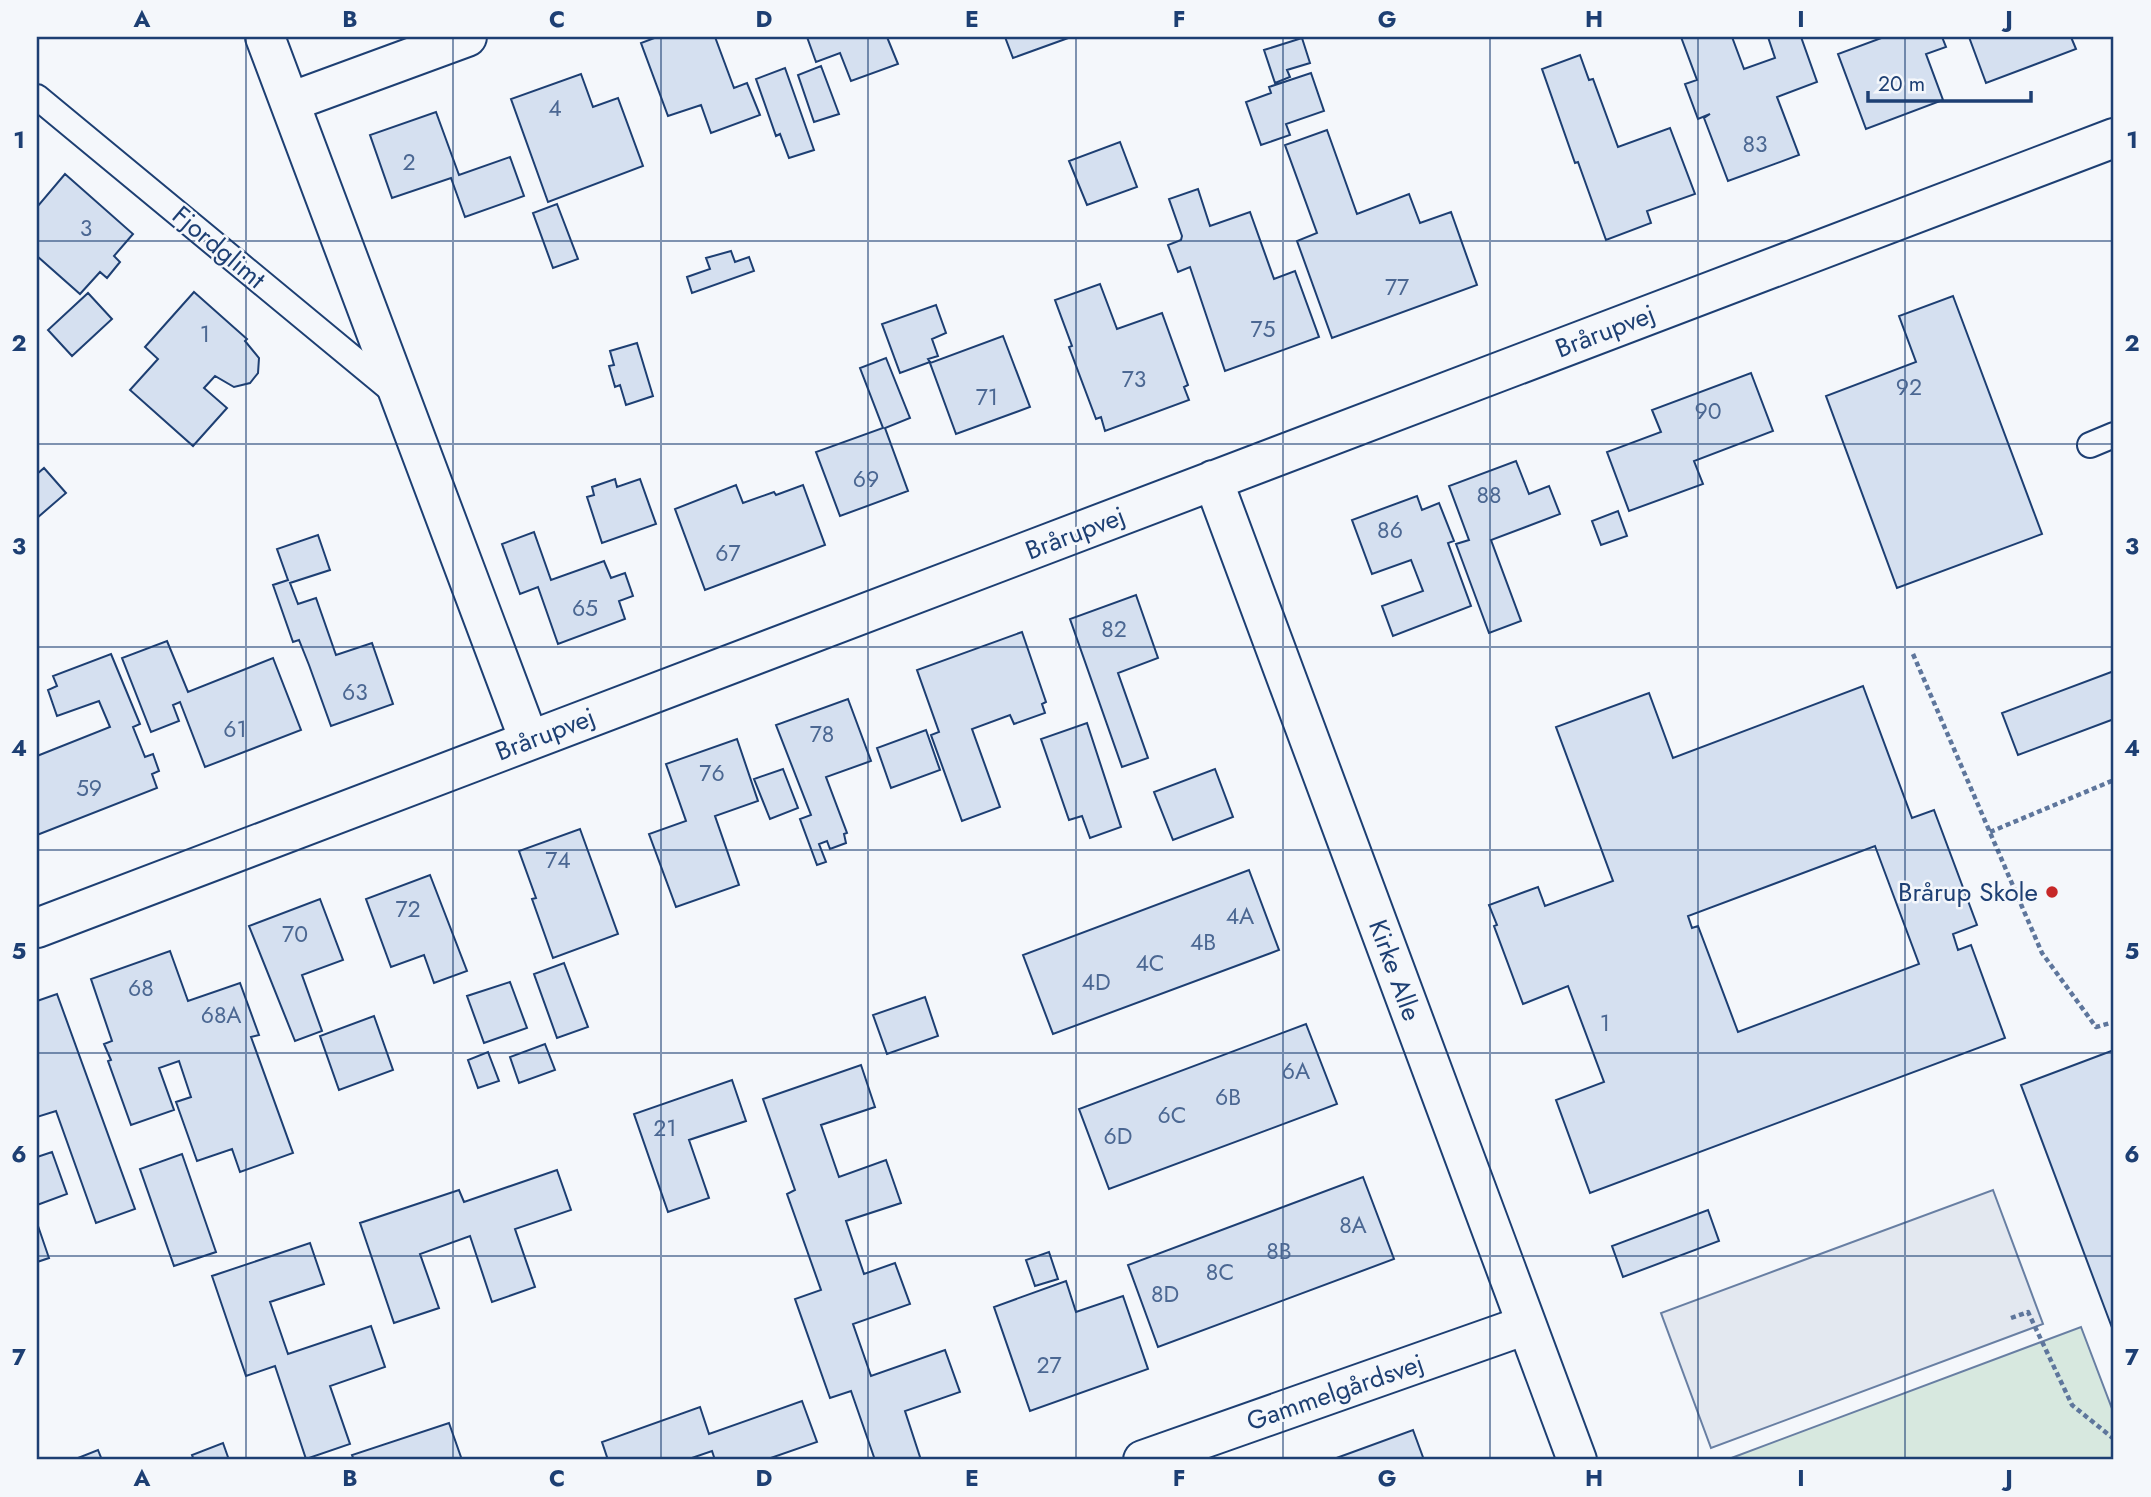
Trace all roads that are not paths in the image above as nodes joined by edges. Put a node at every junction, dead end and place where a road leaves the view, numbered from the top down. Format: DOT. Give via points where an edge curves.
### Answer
graph roads {
  1 [pos="265,37"];
  2 [pos="467,37"];
  3 [pos="37,97"];
  4 [pos="290,102"];
  5 [pos="2114,138"];
  6 [pos="400,397"];
  7 [pos="2114,435"];
  8 [pos="2090,445"];
  9 [pos="1213,480"];
  10 [pos="529,740"];
  11 [pos="37,928"];
  12 [pos="1526,1325"];
  13 [pos="1143,1460"];
  14 [pos="1577,1460"];
  1 -- 4 [label="street, Fjordglimt"];
  2 -- 4 [label="street"];
  3 -- 6 [label="lane, Fjordglimt"];
  4 -- 6 [label="street, Fjordglimt"];
  5 -- 9 [label="street, Brårupvej"];
  6 -- 10 [label="street, Fjordglimt"];
  7 -- 8 [label="lane"];
  9 -- 10 [label="street, Brårupvej"];
  9 -- 12 [label="street, Kirke Alle"];
  10 -- 11 [label="street, Brårupvej"];
  12 -- 13 [label="street, Gammelgårdsvej"];
  12 -- 14 [label="street, Kirke Alle"];
}
